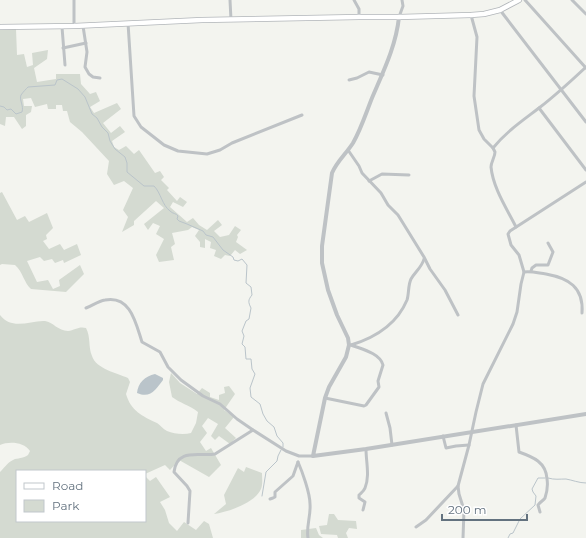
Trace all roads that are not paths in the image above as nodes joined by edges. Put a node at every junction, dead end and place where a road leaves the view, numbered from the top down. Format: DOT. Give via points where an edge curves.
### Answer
graph roads {
  1 [pos="74,0"];
  2 [pos="230,0"];
  3 [pos="354,0"];
  4 [pos="402,0"];
  5 [pos="519,0"];
  6 [pos="525,0"];
  7 [pos="572,0"];
  8 [pos="500,10"];
  9 [pos="586,14"];
  10 [pos="471,15"];
  11 [pos="359,17"];
  12 [pos="399,18"];
  13 [pos="231,20"];
  14 [pos="128,23"];
  15 [pos="62,26"];
  16 [pos="74,26"];
  17 [pos="83,26"];
  18 [pos="0,27"];
  19 [pos="86,43"];
  20 [pos="63,48"];
  21 [pos="65,65"];
  22 [pos="586,68"];
  23 [pos="383,75"];
  24 [pos="100,78"];
  25 [pos="349,80"];
  26 [pos="561,90"];
  27 [pos="539,108"];
  28 [pos="302,115"];
  29 [pos="586,122"];
  30 [pos="493,148"];
  31 [pos="348,150"];
  32 [pos="586,170"];
  33 [pos="409,176"];
  34 [pos="369,181"];
  35 [pos="586,182"];
  36 [pos="516,227"];
  37 [pos="548,243"];
  38 [pos="424,257"];
  39 [pos="524,272"];
  40 [pos="531,272"];
  41 [pos="86,308"];
  42 [pos="582,313"];
  43 [pos="458,315"];
  44 [pos="350,345"];
  45 [pos="325,398"];
  46 [pos="386,413"];
  47 [pos="586,414"];
  48 [pos="516,425"];
  49 [pos="253,430"];
  50 [pos="471,432"];
  51 [pos="443,436"];
  52 [pos="392,445"];
  53 [pos="469,445"];
  54 [pos="366,449"];
  55 [pos="299,456"];
  56 [pos="313,456"];
  57 [pos="298,462"];
  58 [pos="458,486"];
  59 [pos="270,499"];
  60 [pos="363,510"];
  61 [pos="540,512"];
  62 [pos="188,523"];
  63 [pos="416,527"];
  64 [pos="308,538"];
  65 [pos="463,538"];
  1 -- 16 [label="street"];
  2 -- 13 [label="street"];
  3 -- 11 [label="street" via="359,9"];
  4 -- 12 [label="street"];
  5 -- 8 [label="main road"];
  6 -- 22 [label="street"];
  7 -- 9 [label="street"];
  8 -- 10 [label="main road"];
  8 -- 26 [label="street"];
  10 -- 12 [label="main road"];
  10 -- 30 [label="street" via="477,37 474,96 479,130"];
  11 -- 12 [label="main road"];
  11 -- 13 [label="main road"];
  12 -- 23 [label="street" via="397,35"];
  13 -- 14 [label="main road"];
  14 -- 17 [label="main road"];
  14 -- 28 [label="street" via="134,116 141,127 164,145 178,151 207,154"];
  15 -- 16 [label="main road"];
  15 -- 18 [label="main road"];
  15 -- 20 [label="street"];
  16 -- 17 [label="main road"];
  17 -- 19 [label="street"];
  19 -- 20 [label="street"];
  19 -- 24 [label="street" via="86,70 93,77"];
  20 -- 21 [label="street"];
  22 -- 26 [label="street"];
  23 -- 25 [label="street" via="369,72"];
  23 -- 31 [label="street" via="361,127"];
  26 -- 27 [label="street"];
  26 -- 29 [label="street"];
  27 -- 30 [label="street" via="518,122"];
  27 -- 32 [label="street"];
  30 -- 36 [label="street" via="496,152 491,164 495,181"];
  31 -- 34 [label="street"];
  31 -- 44 [label="street" via="332,173 321,257 328,290"];
  33 -- 34 [label="street" via="384,173"];
  34 -- 38 [label="street" via="398,215"];
  35 -- 36 [label="street"];
  36 -- 39 [label="street" via="510,231 509,238 519,255"];
  37 -- 40 [label="street" via="553,252 548,265 536,265"];
  38 -- 43 [label="street"];
  38 -- 44 [label="street" via="422,266 411,279 408,295 398,316 377,334"];
  39 -- 40 [label="street"];
  39 -- 50 [label="street" via="517,312 500,353 483,384"];
  40 -- 42 [label="street" via="571,282 582,300"];
  41 -- 49 [label="street" via="106,300 125,304 135,320 142,342 160,352 172,372"];
  44 -- 45 [label="street"];
  44 -- 45 [label="street" via="378,356 383,362 377,391 364,406"];
  45 -- 56 [label="street"];
  46 -- 52 [label="street"];
  47 -- 48 [label="street"];
  48 -- 50 [label="street"];
  48 -- 61 [label="street" via="519,452 538,461 546,472 548,488 545,499 538,505"];
  49 -- 55 [label="street" via="286,451"];
  49 -- 62 [label="street" via="215,454 189,454 176,465 174,472 190,490"];
  50 -- 51 [label="street"];
  50 -- 53 [label="street"];
  51 -- 52 [label="street"];
  51 -- 53 [label="street" via="446,448"];
  52 -- 54 [label="street"];
  53 -- 58 [label="street"];
  54 -- 56 [label="street"];
  54 -- 60 [label="street" via="365,490 359,495 365,502"];
  55 -- 56 [label="street"];
  55 -- 57 [label="street"];
  57 -- 59 [label="street" via="293,476 275,492 275,497"];
  57 -- 64 [label="street" via="310,504"];
  58 -- 63 [label="street"];
  58 -- 65 [label="street" via="464,510"];
}
